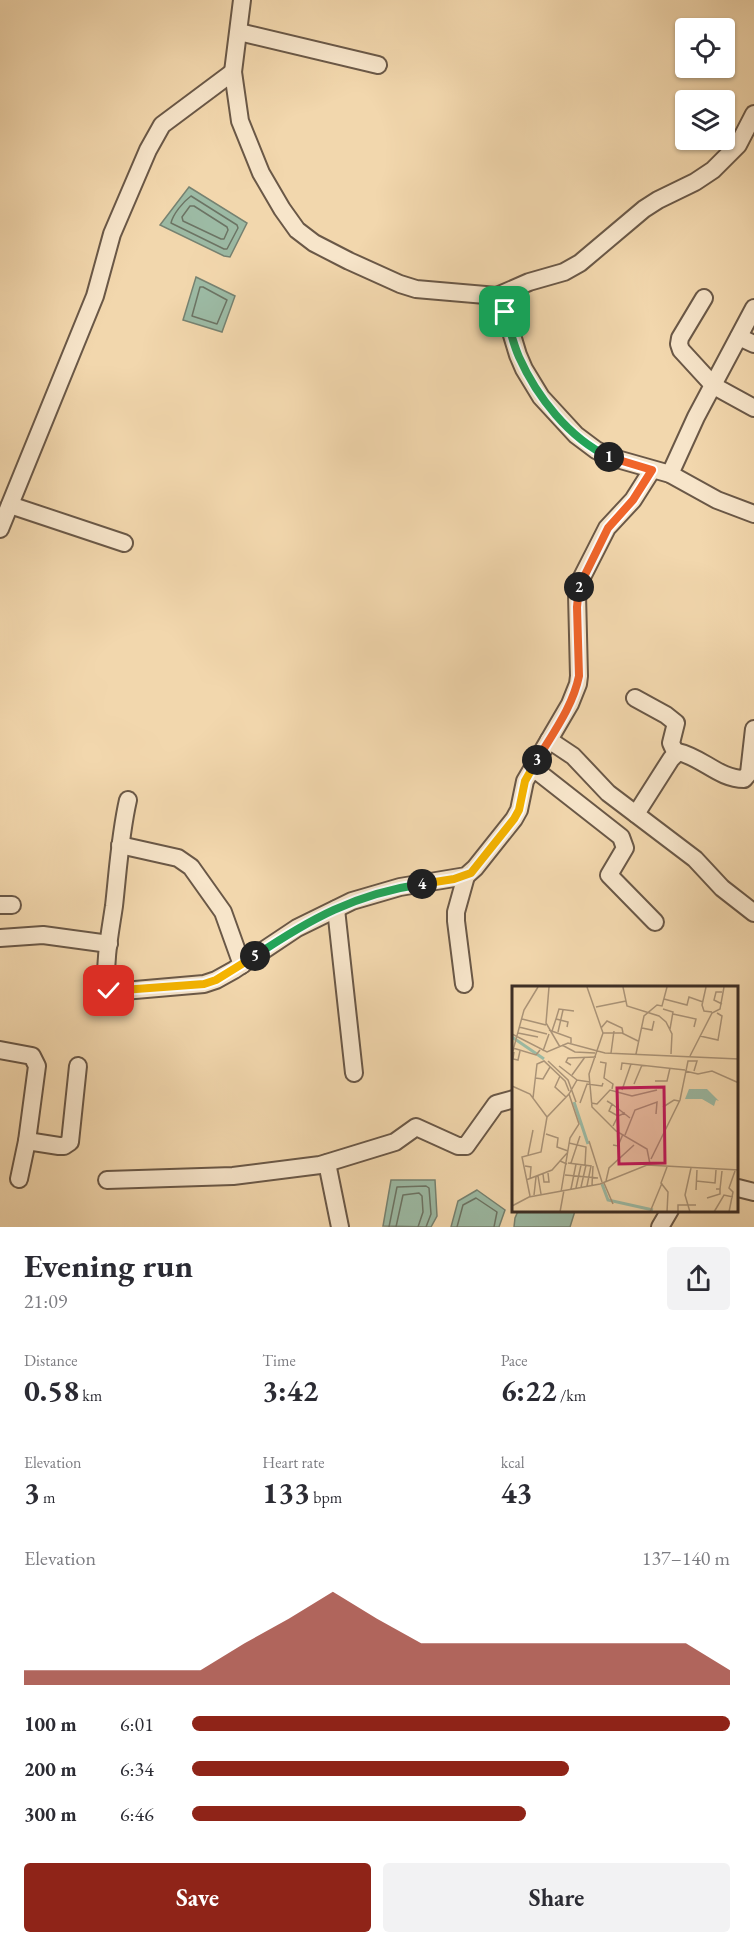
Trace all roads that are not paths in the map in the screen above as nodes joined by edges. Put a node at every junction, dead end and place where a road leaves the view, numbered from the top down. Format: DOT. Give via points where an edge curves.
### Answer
graph roads {
  1 [pos="242,0"];
  2 [pos="238,32"];
  3 [pos="378,65"];
  4 [pos="233,72"];
  5 [pos="753,120"];
  6 [pos="497,296"];
  7 [pos="704,298"];
  8 [pos="754,308"];
  9 [pos="746,341"];
  10 [pos="714,386"];
  11 [pos="754,408"];
  12 [pos="652,470"];
  13 [pos="670,474"];
  14 [pos="10,505"];
  15 [pos="754,514"];
  16 [pos="0,529"];
  17 [pos="124,543"];
  18 [pos="635,698"];
  19 [pos="754,729"];
  20 [pos="549,740"];
  21 [pos="676,754"];
  22 [pos="533,768"];
  23 [pos="751,779"];
  24 [pos="128,800"];
  25 [pos="636,814"];
  26 [pos="120,845"];
  27 [pos="466,876"];
  28 [pos="336,909"];
  29 [pos="754,913"];
  30 [pos="655,922"];
  31 [pos="0,938"];
  32 [pos="109,944"];
  33 [pos="242,965"];
  34 [pos="464,984"];
  35 [pos="0,1050"];
  36 [pos="78,1066"];
  37 [pos="354,1073"];
  38 [pos="512,1100"];
  39 [pos="27,1141"];
  40 [pos="327,1163"];
  41 [pos="19,1179"];
  42 [pos="107,1180"];
  43 [pos="739,1188"];
  44 [pos="754,1192"];
  45 [pos="668,1212"];
  46 [pos="340,1227"];
  47 [pos="660,1227"];
  1 -- 2 [label="street"];
  2 -- 3 [label="street"];
  2 -- 4 [label="street"];
  4 -- 6 [label="street" via="240,121 253,155 297,230 349,261 400,284"];
  4 -- 14 [label="street" via="162,125 148,150 112,234 95,296"];
  5 -- 6 [label="street" via="738,145 713,170 644,209 580,263"];
  6 -- 12 [label="street" via="524,369 563,422 596,450"];
  7 -- 10 [label="street" via="679,344"];
  8 -- 9 [label="street"];
  9 -- 10 [label="street"];
  10 -- 11 [label="street"];
  10 -- 13 [label="street"];
  12 -- 13 [label="street"];
  12 -- 20 [label="street" via="608,528 579,583 579,676 570,704"];
  13 -- 15 [label="street" via="717,500"];
  14 -- 16 [label="street"];
  14 -- 17 [label="street"];
  18 -- 21 [label="street" via="676,723 671,743"];
  19 -- 23 [label="street"];
  20 -- 22 [label="street"];
  20 -- 25 [label="street" via="573,756 597,783"];
  21 -- 23 [label="street" via="688,755 727,776"];
  21 -- 25 [label="street"];
  22 -- 27 [label="street" via="514,819"];
  22 -- 30 [label="street" via="621,837 625,848 609,875"];
  24 -- 26 [label="street"];
  25 -- 29 [label="street" via="695,859 722,888"];
  26 -- 32 [label="street"];
  26 -- 33 [label="street" via="178,858 191,867 223,912"];
  27 -- 28 [label="street" via="400,887"];
  27 -- 34 [label="street" via="456,912"];
  28 -- 33 [label="street" via="297,928"];
  28 -- 37 [label="street"];
  31 -- 32 [label="street" via="43,935"];
  32 -- 33 [label="street" via="107,989 112,992 204,984"];
  35 -- 39 [label="street" via="27,1054 36,1061"];
  36 -- 39 [label="street" via="70,1142 59,1146"];
  38 -- 40 [label="street" via="496,1104 466,1146 416,1127 395,1142"];
  39 -- 41 [label="street"];
  40 -- 42 [label="street" via="233,1176"];
  40 -- 46 [label="street"];
  43 -- 44 [label="street"];
  45 -- 47 [label="street"];
}
